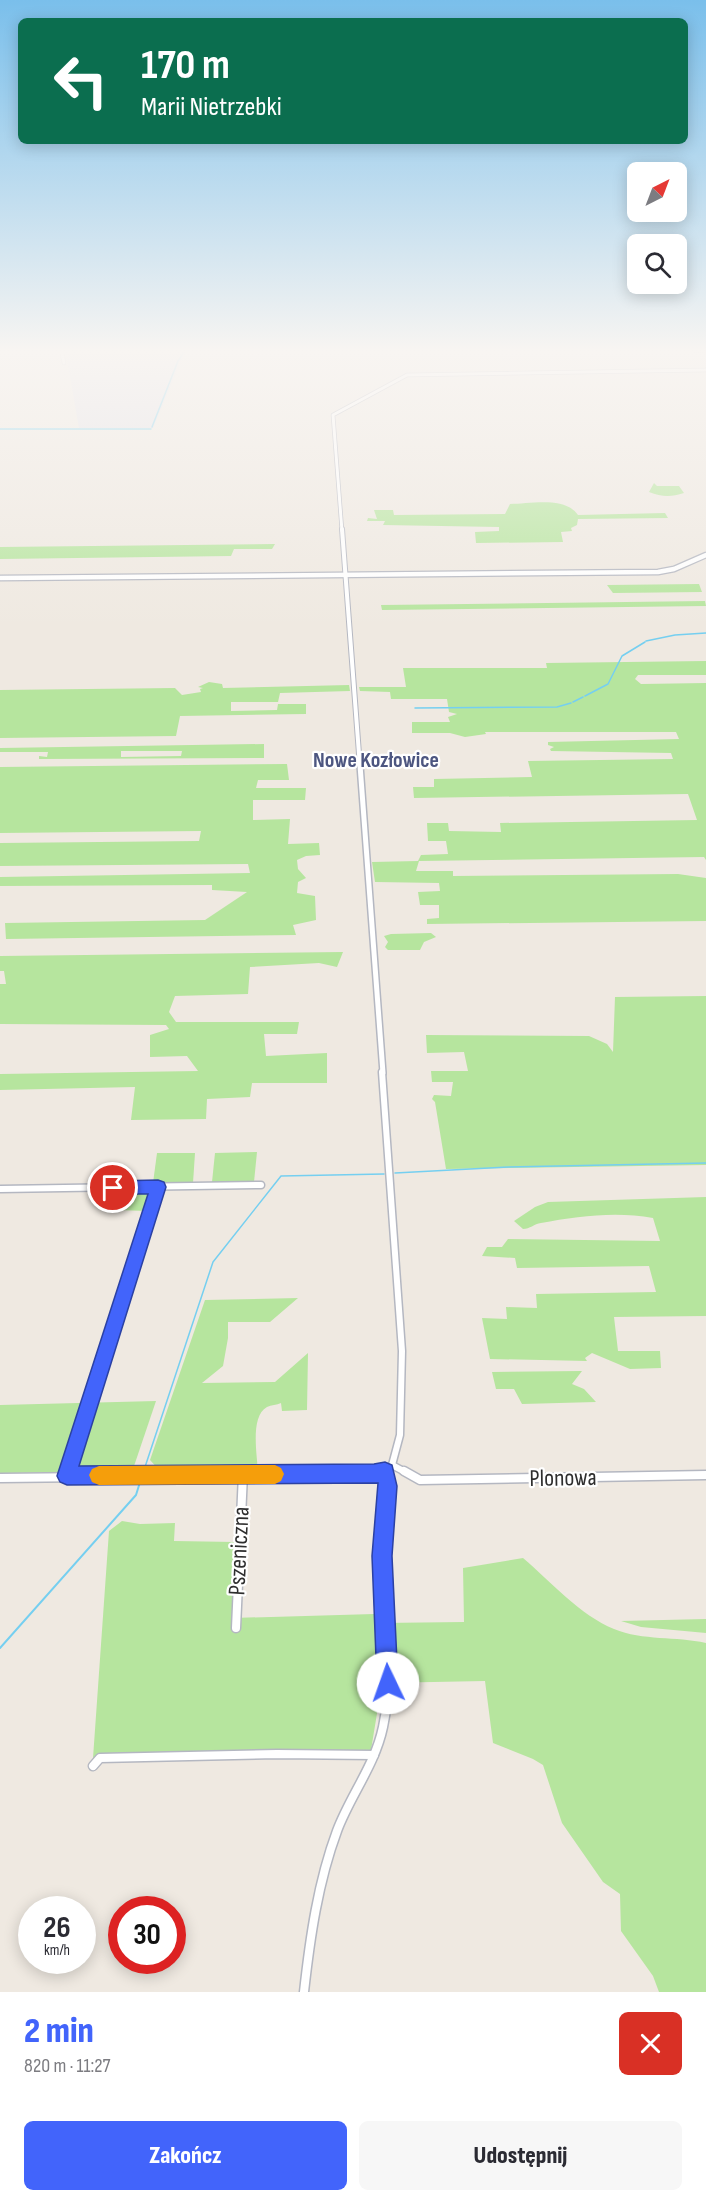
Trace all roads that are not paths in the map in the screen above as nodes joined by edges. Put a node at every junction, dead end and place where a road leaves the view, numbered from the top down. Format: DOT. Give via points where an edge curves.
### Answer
graph roads {
  1 [pos="335,442"];
  2 [pos="706,555"];
  3 [pos="346,575"];
  4 [pos="0,578"];
  5 [pos="261,1185"];
  6 [pos="158,1187"];
  7 [pos="0,1189"];
  8 [pos="388,1469"];
  9 [pos="243,1474"];
  10 [pos="706,1475"];
  11 [pos="67,1476"];
  12 [pos="0,1478"];
  13 [pos="236,1628"];
  14 [pos="374,1755"];
  15 [pos="93,1766"];
  16 [pos="304,1992"];
  1 -- 3 [label="street"];
  2 -- 3 [label="street" via="658,572"];
  3 -- 4 [label="street"];
  3 -- 8 [label="street" via="402,1352 400,1435"];
  5 -- 6 [label="street"];
  6 -- 7 [label="street"];
  6 -- 11 [label="street"];
  8 -- 9 [label="street" via="374,1474"];
  8 -- 10 [label="street, Plonowa" via="420,1480"];
  8 -- 14 [label="street" via="382,1556 388,1683 383,1727"];
  9 -- 11 [label="street"];
  9 -- 13 [label="street, Pszeniczna"];
  11 -- 12 [label="street"];
  14 -- 15 [label="street" via="100,1758"];
  14 -- 16 [label="street" via="337,1831"];
}
